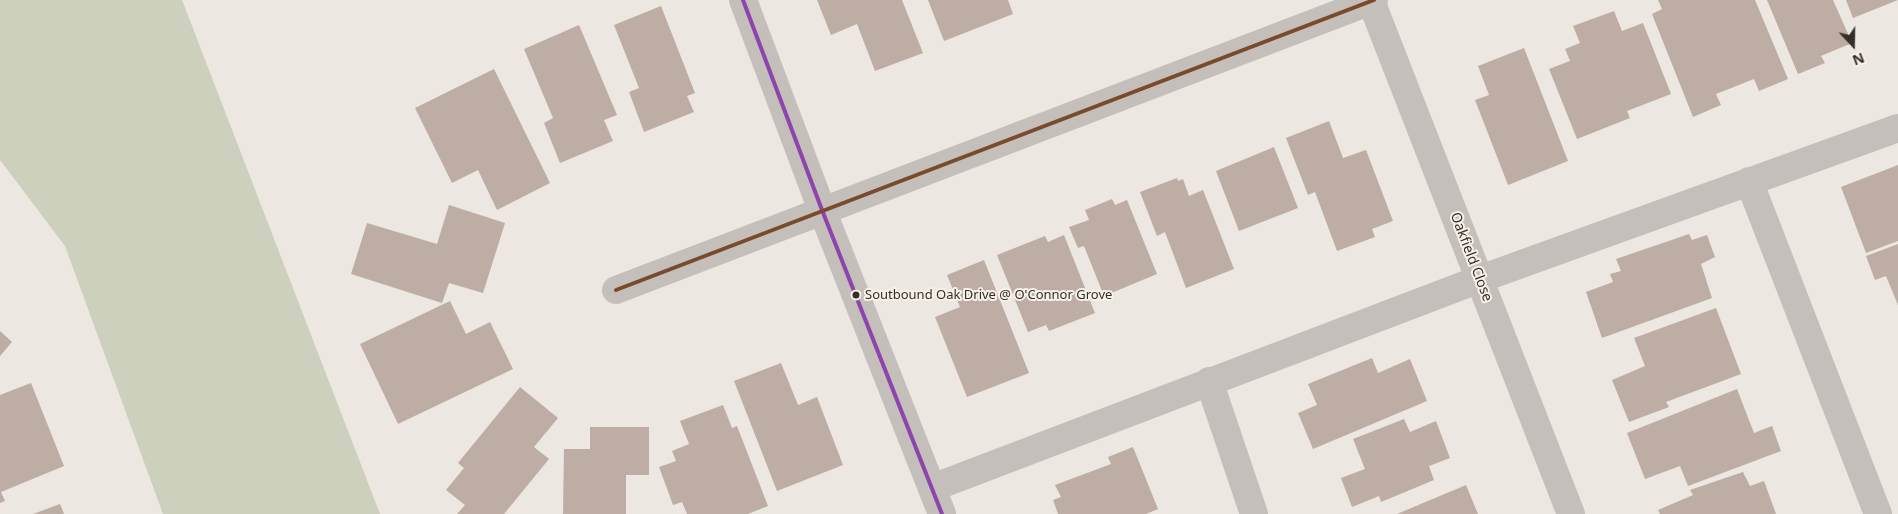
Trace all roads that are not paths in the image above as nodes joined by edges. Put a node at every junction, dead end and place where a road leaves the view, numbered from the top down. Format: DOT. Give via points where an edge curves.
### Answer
graph roads {
  1 [pos="743,0"];
  2 [pos="1373,0"];
  3 [pos="1898,128"];
  4 [pos="1749,181"];
  5 [pos="822,210"];
  6 [pos="1480,279"];
  7 [pos="616,290"];
  8 [pos="1209,381"];
  9 [pos="932,488"];
  10 [pos="942,514"];
  11 [pos="1254,514"];
  12 [pos="1571,514"];
  13 [pos="1878,514"];
  1 -- 5 [label="street"];
  2 -- 5 [label="street"];
  2 -- 6 [label="street, Oakfield Close"];
  3 -- 4 [label="street"];
  4 -- 6 [label="street"];
  4 -- 13 [label="street"];
  5 -- 7 [label="street"];
  5 -- 9 [label="street"];
  6 -- 8 [label="street"];
  6 -- 12 [label="street, Oakfield Close"];
  8 -- 9 [label="street"];
  8 -- 11 [label="street"];
  9 -- 10 [label="street"];
}
